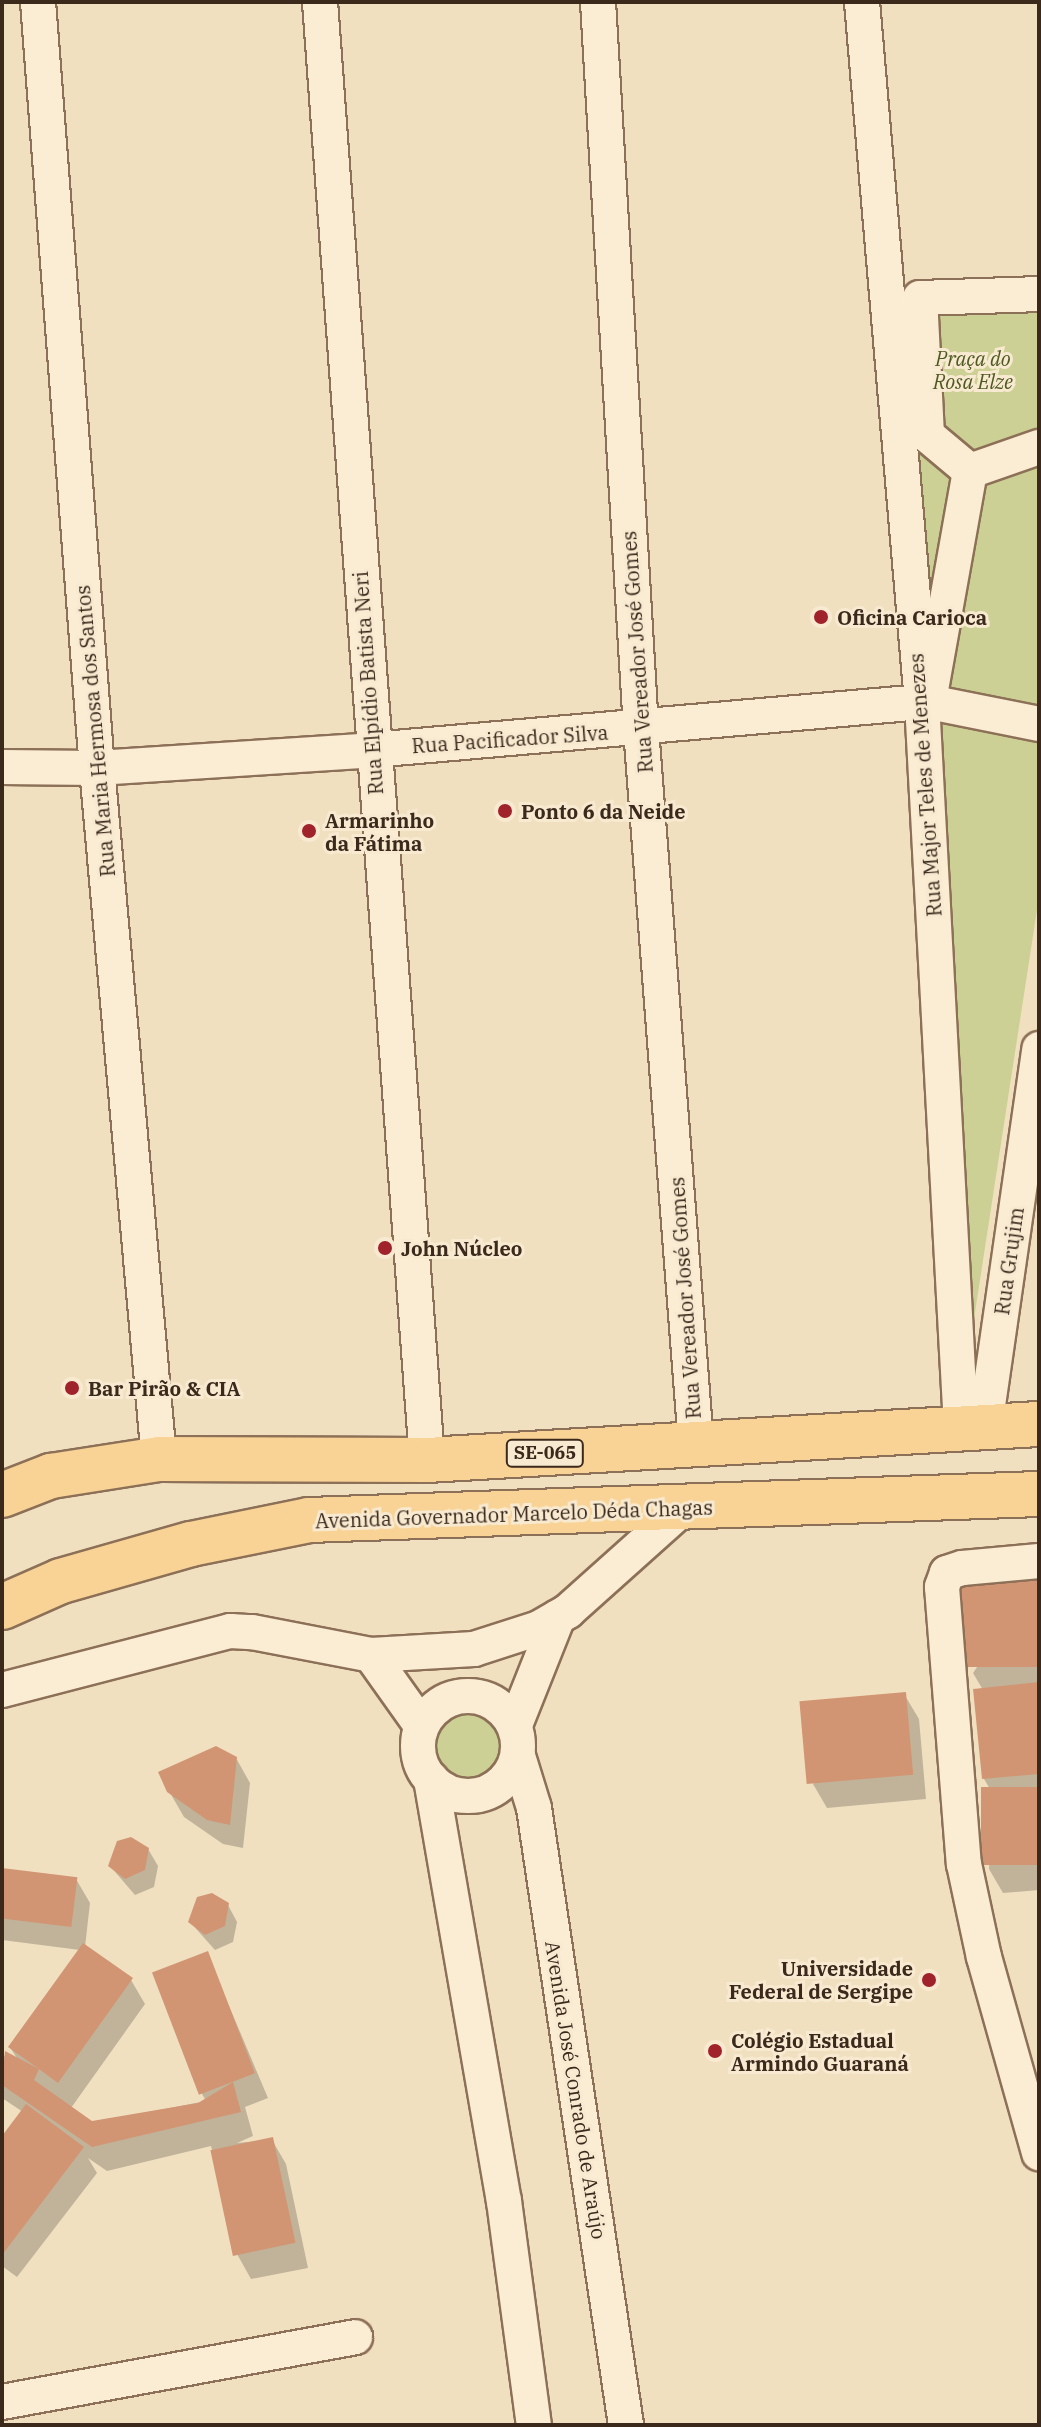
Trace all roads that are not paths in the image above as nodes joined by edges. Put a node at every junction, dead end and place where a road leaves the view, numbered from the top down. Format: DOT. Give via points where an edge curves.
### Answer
graph roads {
  1 [pos="38,2"];
  2 [pos="320,2"];
  3 [pos="598,2"];
  4 [pos="862,2"];
  5 [pos="1039,276"];
  6 [pos="882,281"];
  7 [pos="1039,294"];
  8 [pos="1039,447"];
  9 [pos="970,471"];
  10 [pos="922,702"];
  11 [pos="1039,724"];
  12 [pos="641,729"];
  13 [pos="372,750"];
  14 [pos="2,767"];
  15 [pos="97,768"];
  16 [pos="1039,1049"];
  17 [pos="1039,1424"];
  18 [pos="973,1426"];
  19 [pos="696,1444"];
  20 [pos="159,1459"];
  21 [pos="427,1460"];
  22 [pos="1039,1494"];
  23 [pos="2,1495"];
  24 [pos="682,1509"];
  25 [pos="1039,1561"];
  26 [pos="2,1607"];
  27 [pos="558,1617"];
  28 [pos="371,1655"];
  29 [pos="2,1690"];
  30 [pos="421,1725"];
  31 [pos="516,1740"];
  32 [pos="431,1779"];
  33 [pos="1039,2153"];
  34 [pos="355,2337"];
  35 [pos="2,2402"];
  36 [pos="534,2425"];
  37 [pos="626,2425"];
  1 -- 15 [label="street, Rua Maria Hermosa dos Santos"];
  2 -- 13 [label="street, Rua Elpídio Batista Neri"];
  3 -- 12 [label="street, Rua Vereador José Gomes"];
  4 -- 6 [label="street, Rua Major Teles de Menezes"];
  5 -- 6 [label="street"];
  6 -- 10 [label="street, Rua Major Teles de Menezes"];
  7 -- 9 [label="street" via="920,298 927,435"];
  8 -- 9 [label="street"];
  9 -- 11 [label="street" via="929,702"];
  10 -- 12 [label="street, Rua Pacificador Silva"];
  10 -- 18 [label="street, Rua Major Teles de Menezes"];
  12 -- 13 [label="street, Rua Pacificador Silva"];
  12 -- 19 [label="street, Rua Vereador José Gomes"];
  13 -- 15 [label="street, Rua Pacificador Silva"];
  13 -- 21 [label="street, Rua Elpídio Batista Neri"];
  14 -- 15 [label="street, Rua Pacificador Silva"];
  15 -- 20 [label="street, Rua Maria Hermosa dos Santos"];
  16 -- 18 [label="street, Rua Grujim"];
  17 -- 18 [label="main road, SE-065"];
  18 -- 19 [label="main road, SE-065"];
  19 -- 21 [label="main road, SE-065"];
  20 -- 21 [label="main road, SE-065"];
  20 -- 23 [label="main road, SE-065" via="51,1476"];
  22 -- 24 [label="main road, Avenida Governador Marcelo Déda Chagas"];
  24 -- 26 [label="main road, Avenida Governador Marcelo Déda Chagas" via="309,1520 191,1544 89,1573"];
  24 -- 27 [label="street"];
  25 -- 33 [label="street" via="962,1568 947,1573 942,1587 964,1864 984,1957"];
  27 -- 28 [label="street" via="506,1642 474,1649"];
  27 -- 31 [label="street"];
  28 -- 29 [label="street" via="230,1631"];
  28 -- 30 [label="street"];
  30 -- 31 [label="street" via="431,1711 463,1695 493,1702"];
  30 -- 32 [label="street" via="419,1759"];
  31 -- 32 [label="street" via="503,1783 490,1792 455,1795"];
  31 -- 37 [label="street, Avenida José Conrado de Araújo" via="534,1808"];
  32 -- 36 [label="street" via="504,2201"];
  34 -- 35 [label="street"];
}
